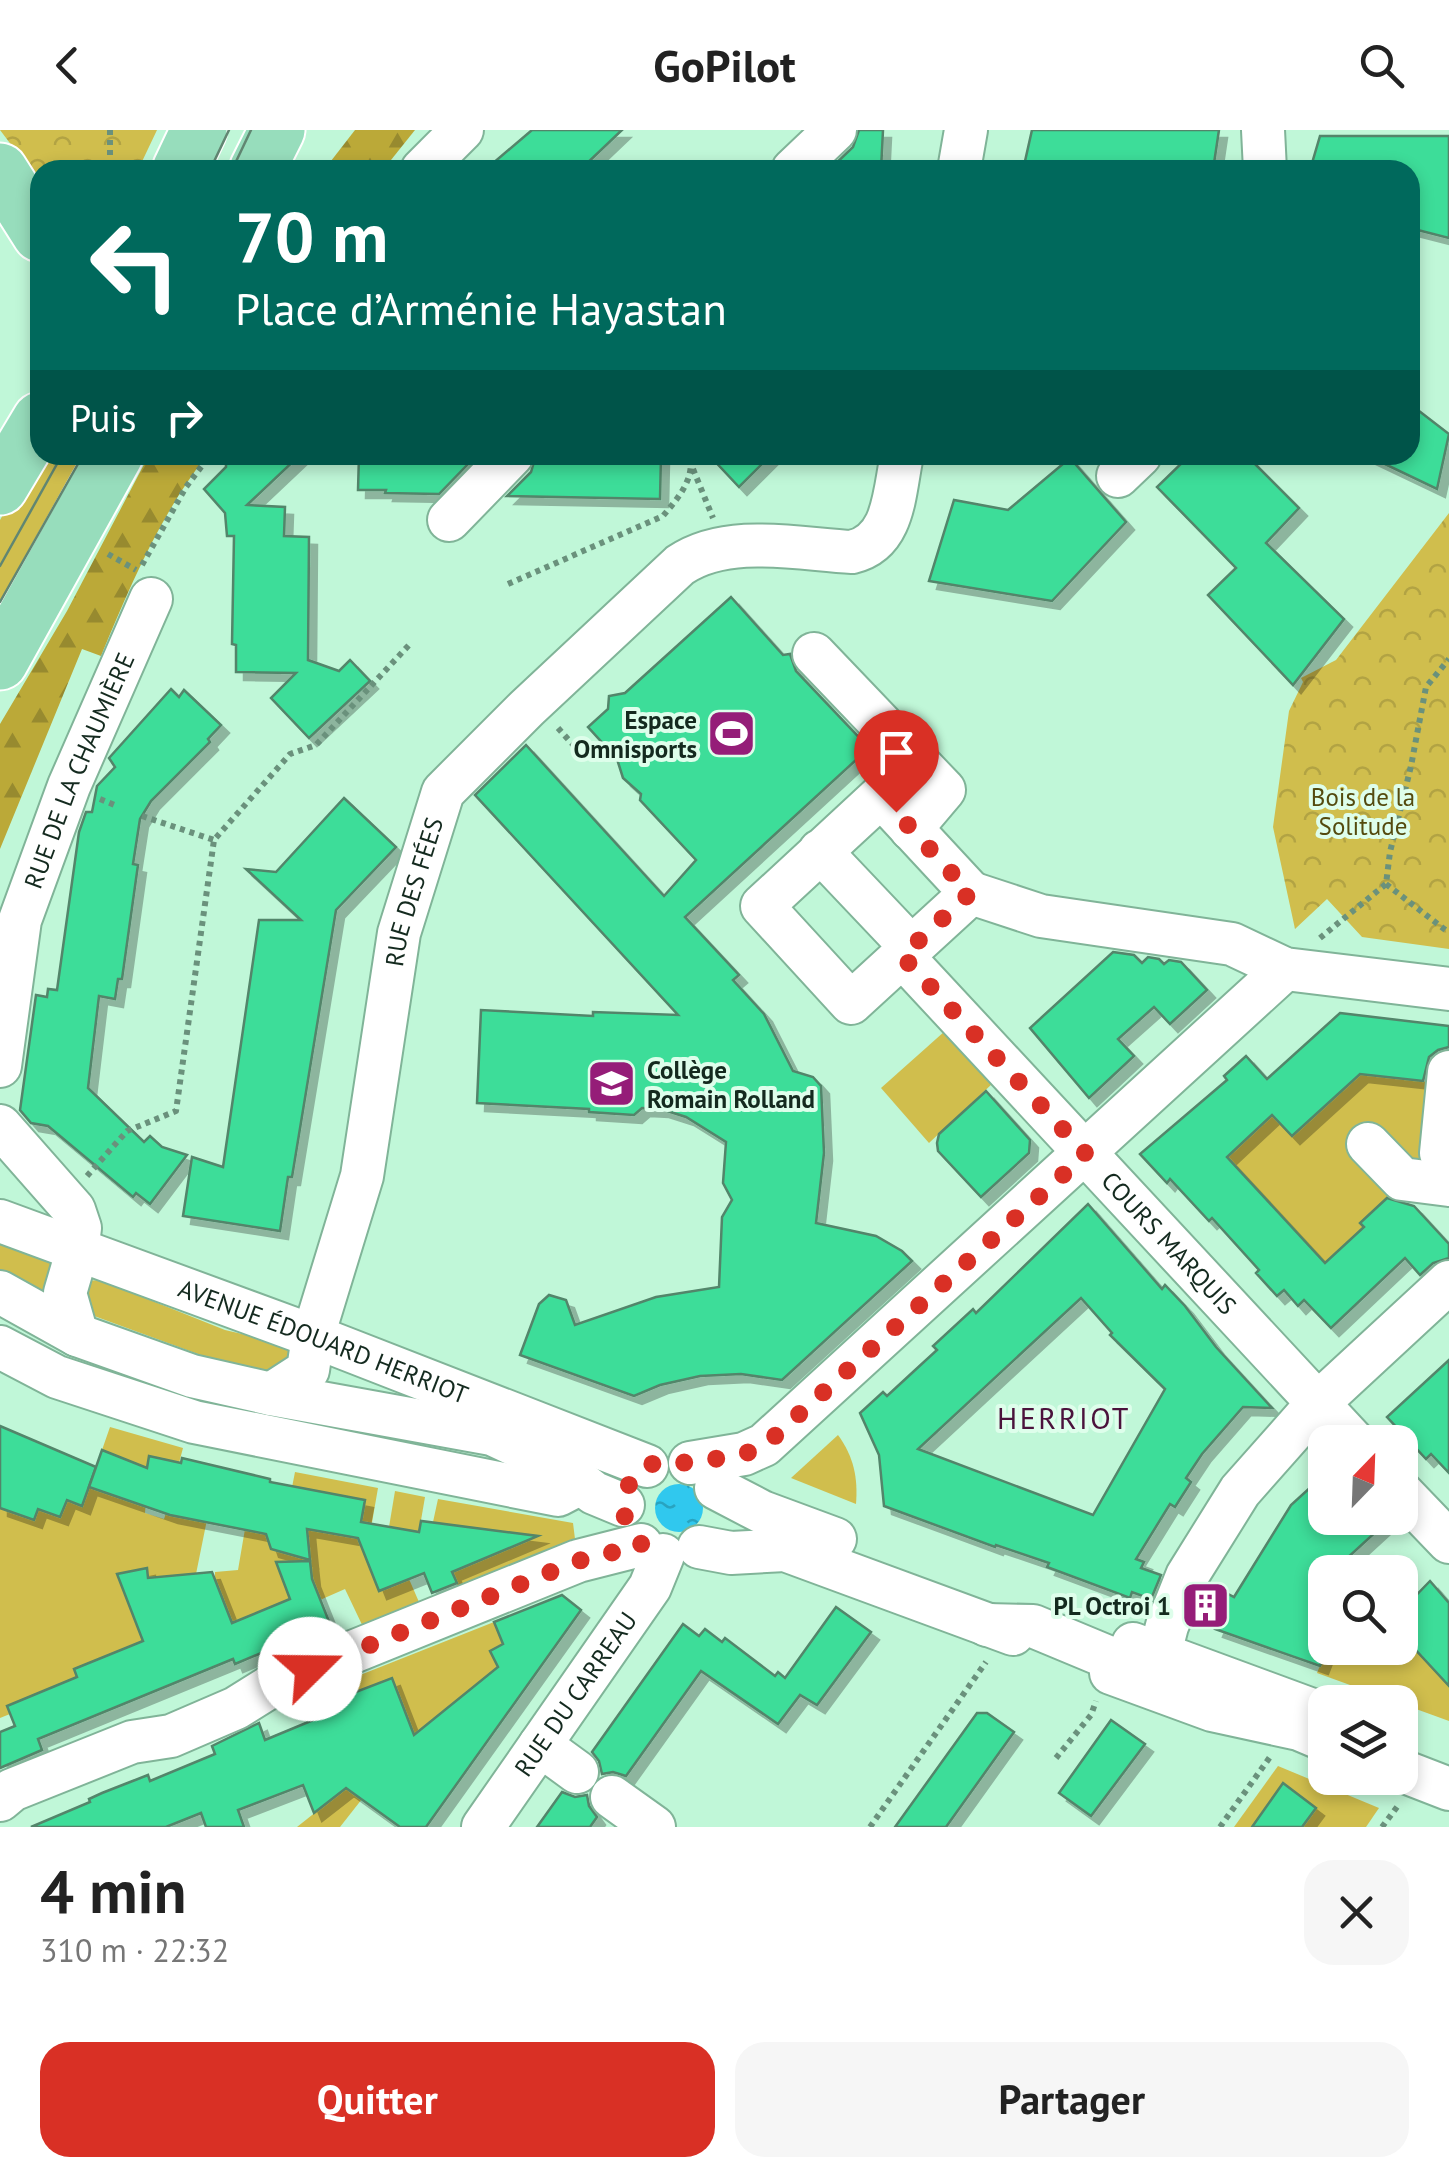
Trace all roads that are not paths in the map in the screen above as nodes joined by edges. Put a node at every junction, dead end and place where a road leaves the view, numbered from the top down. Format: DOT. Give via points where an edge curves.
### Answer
graph roads {
  1 [pos="199,130"];
  2 [pos="276,130"];
  3 [pos="462,130"];
  4 [pos="835,130"];
  5 [pos="966,130"];
  6 [pos="1263,130"];
  7 [pos="185,160"];
  8 [pos="262,160"];
  9 [pos="432,160"];
  10 [pos="804,160"];
  11 [pos="961,160"];
  12 [pos="1264,160"];
  13 [pos="30,437"];
  14 [pos="110,465"];
  15 [pos="502,465"];
  16 [pos="900,465"];
  17 [pos="0,487"];
  18 [pos="449,520"];
  19 [pos="142,584"];
  20 [pos="814,654"];
  21 [pos="0,662"];
  22 [pos="911,829"];
  23 [pos="820,850"];
  24 [pos="970,893"];
  25 [pos="907,952"];
  26 [pos="1285,969"];
  27 [pos="1449,989"];
  28 [pos="0,1066"];
  29 [pos="1449,1072"];
  30 [pos="0,1126"];
  31 [pos="1368,1144"];
  32 [pos="1086,1154"];
  33 [pos="1449,1154"];
  34 [pos="1449,1185"];
  35 [pos="0,1221"];
  36 [pos="77,1252"];
  37 [pos="1449,1282"];
  38 [pos="0,1292"];
  39 [pos="77,1335"];
  40 [pos="313,1336"];
  41 [pos="0,1347"];
  42 [pos="271,1394"];
  43 [pos="1318,1404"];
  44 [pos="1338,1425"];
  45 [pos="647,1466"];
  46 [pos="703,1475"];
  47 [pos="582,1484"];
  48 [pos="624,1505"];
  49 [pos="1418,1510"];
  50 [pos="1449,1542"];
  51 [pos="668,1549"];
  52 [pos="988,1641"];
  53 [pos="1160,1653"];
  54 [pos="1308,1708"];
  55 [pos="1308,1733"];
  56 [pos="540,1745"];
  57 [pos="1418,1749"];
  58 [pos="1449,1761"];
  59 [pos="577,1772"];
  60 [pos="1418,1786"];
  61 [pos="1449,1789"];
  62 [pos="612,1797"];
  63 [pos="0,1800"];
  64 [pos="483,1827"];
  65 [pos="654,1827"];
  1 -- 7 [label="main road"];
  2 -- 8 [label="main road"];
  3 -- 9 [label="street"];
  4 -- 10 [label="street"];
  5 -- 11 [label="street"];
  6 -- 12 [label="street"];
  13 -- 17 [label="main road"];
  14 -- 21 [label="main road"];
  15 -- 18 [label="street"];
  16 -- 40 [label="street, RUE DES FÉES" via="889,518 866,549 705,550 680,565 443,792 399,932 362,1176"];
  19 -- 28 [label="street, RUE DE LA CHAUMIÈRE" via="20,920"];
  20 -- 22 [label="street" via="944,790"];
  22 -- 23 [label="street" via="882,796"];
  22 -- 24 [label="street"];
  23 -- 25 [label="street, COURS MARQUIS"];
  23 -- 25 [label="street" via="762,906 852,1003"];
  24 -- 25 [label="street"];
  24 -- 26 [label="street" via="1041,916 1232,944"];
  25 -- 32 [label="street, COURS MARQUIS"];
  26 -- 27 [label="street"];
  26 -- 32 [label="street"];
  29 -- 33 [label="street" via="1440,1153"];
  30 -- 36 [label="street" via="74,1210"];
  31 -- 34 [label="street" via="1402,1179"];
  32 -- 43 [label="street, COURS MARQUIS"];
  32 -- 46 [label="street" via="764,1446"];
  35 -- 36 [label="street, AVENUE ÉDOUARD HERRIOT"];
  36 -- 39 [label="street" via="65,1292"];
  36 -- 40 [label="street, AVENUE ÉDOUARD HERRIOT"];
  37 -- 43 [label="street"];
  38 -- 39 [label="street, AVENUE ÉDOUARD HERRIOT"];
  39 -- 42 [label="street, AVENUE ÉDOUARD HERRIOT" via="192,1376"];
  40 -- 42 [label="street, RUE DES FÉES" via="308,1370"];
  40 -- 45 [label="street, AVENUE ÉDOUARD HERRIOT"];
  41 -- 47 [label="street" via="57,1377 194,1422 558,1495"];
  42 -- 47 [label="street, AVENUE ÉDOUARD HERRIOT" via="492,1434"];
  43 -- 44 [label="street, COURS MARQUIS"];
  43 -- 53 [label="street" via="1240,1490 1187,1576"];
  45 -- 46 [label="street" via="675,1460"];
  45 -- 48 [label="street" via="634,1476"];
  46 -- 51 [label="street" via="719,1515 710,1538"];
  46 -- 53 [label="street" via="762,1512"];
  47 -- 48 [label="street, AVENUE ÉDOUARD HERRIOT"];
  48 -- 51 [label="street" via="625,1520"];
  49 -- 50 [label="street"];
  51 -- 52 [label="street" via="784,1550"];
  51 -- 56 [label="street, RUE DU CARREAU" via="650,1587"];
  51 -- 63 [label="street" via="578,1561 276,1683 188,1729 132,1742"];
  52 -- 53 [label="street" via="1033,1626 1134,1668 1148,1668"];
  52 -- 55 [label="street"];
  53 -- 54 [label="street"];
  56 -- 59 [label="street"];
  56 -- 64 [label="street, RUE DU CARREAU"];
  57 -- 58 [label="street"];
  60 -- 61 [label="street"];
  62 -- 65 [label="street"];
}
